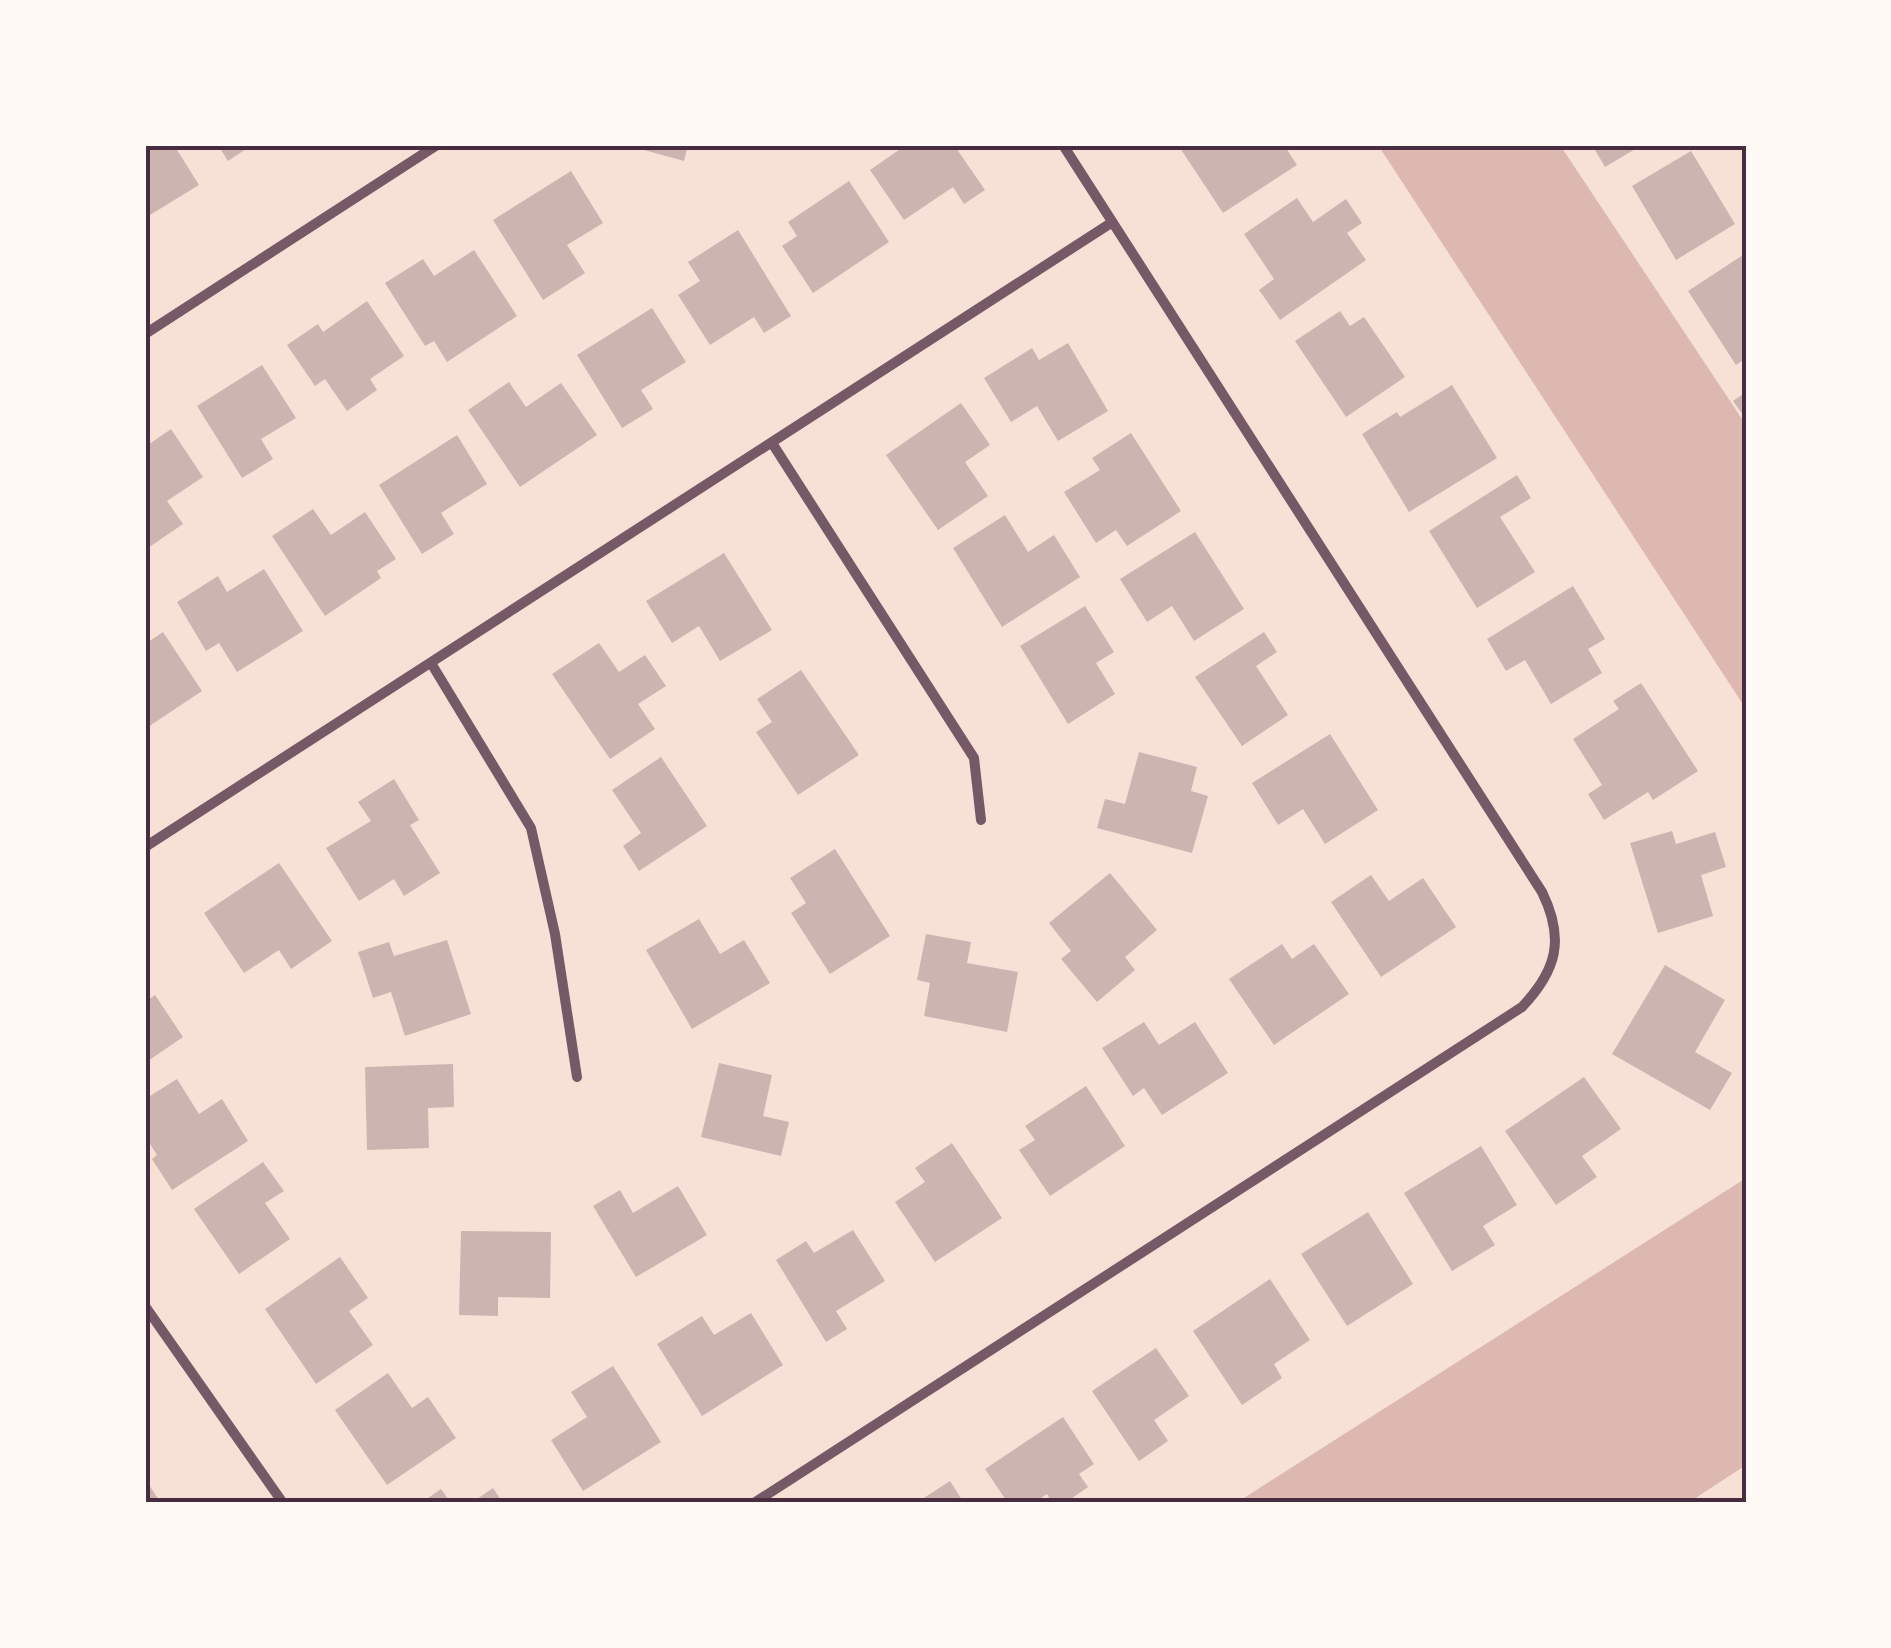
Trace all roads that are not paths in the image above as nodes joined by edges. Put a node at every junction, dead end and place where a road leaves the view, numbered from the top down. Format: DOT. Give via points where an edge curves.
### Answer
graph roads {
  1 [pos="437,145"];
  2 [pos="1063,145"];
  3 [pos="1111,224"];
  4 [pos="145,334"];
  5 [pos="772,443"];
  6 [pos="430,664"];
  7 [pos="981,820"];
  8 [pos="145,847"];
  9 [pos="577,1077"];
  10 [pos="145,1306"];
  11 [pos="283,1503"];
  12 [pos="754,1503"];
  1 -- 4 [label="street"];
  2 -- 3 [label="street"];
  3 -- 5 [label="street"];
  3 -- 12 [label="street" via="1542,892 1556,940 1552,965 1522,1008"];
  5 -- 6 [label="street"];
  5 -- 7 [label="street" via="974,758"];
  6 -- 8 [label="street"];
  6 -- 9 [label="street" via="531,828"];
  10 -- 11 [label="street"];
}
